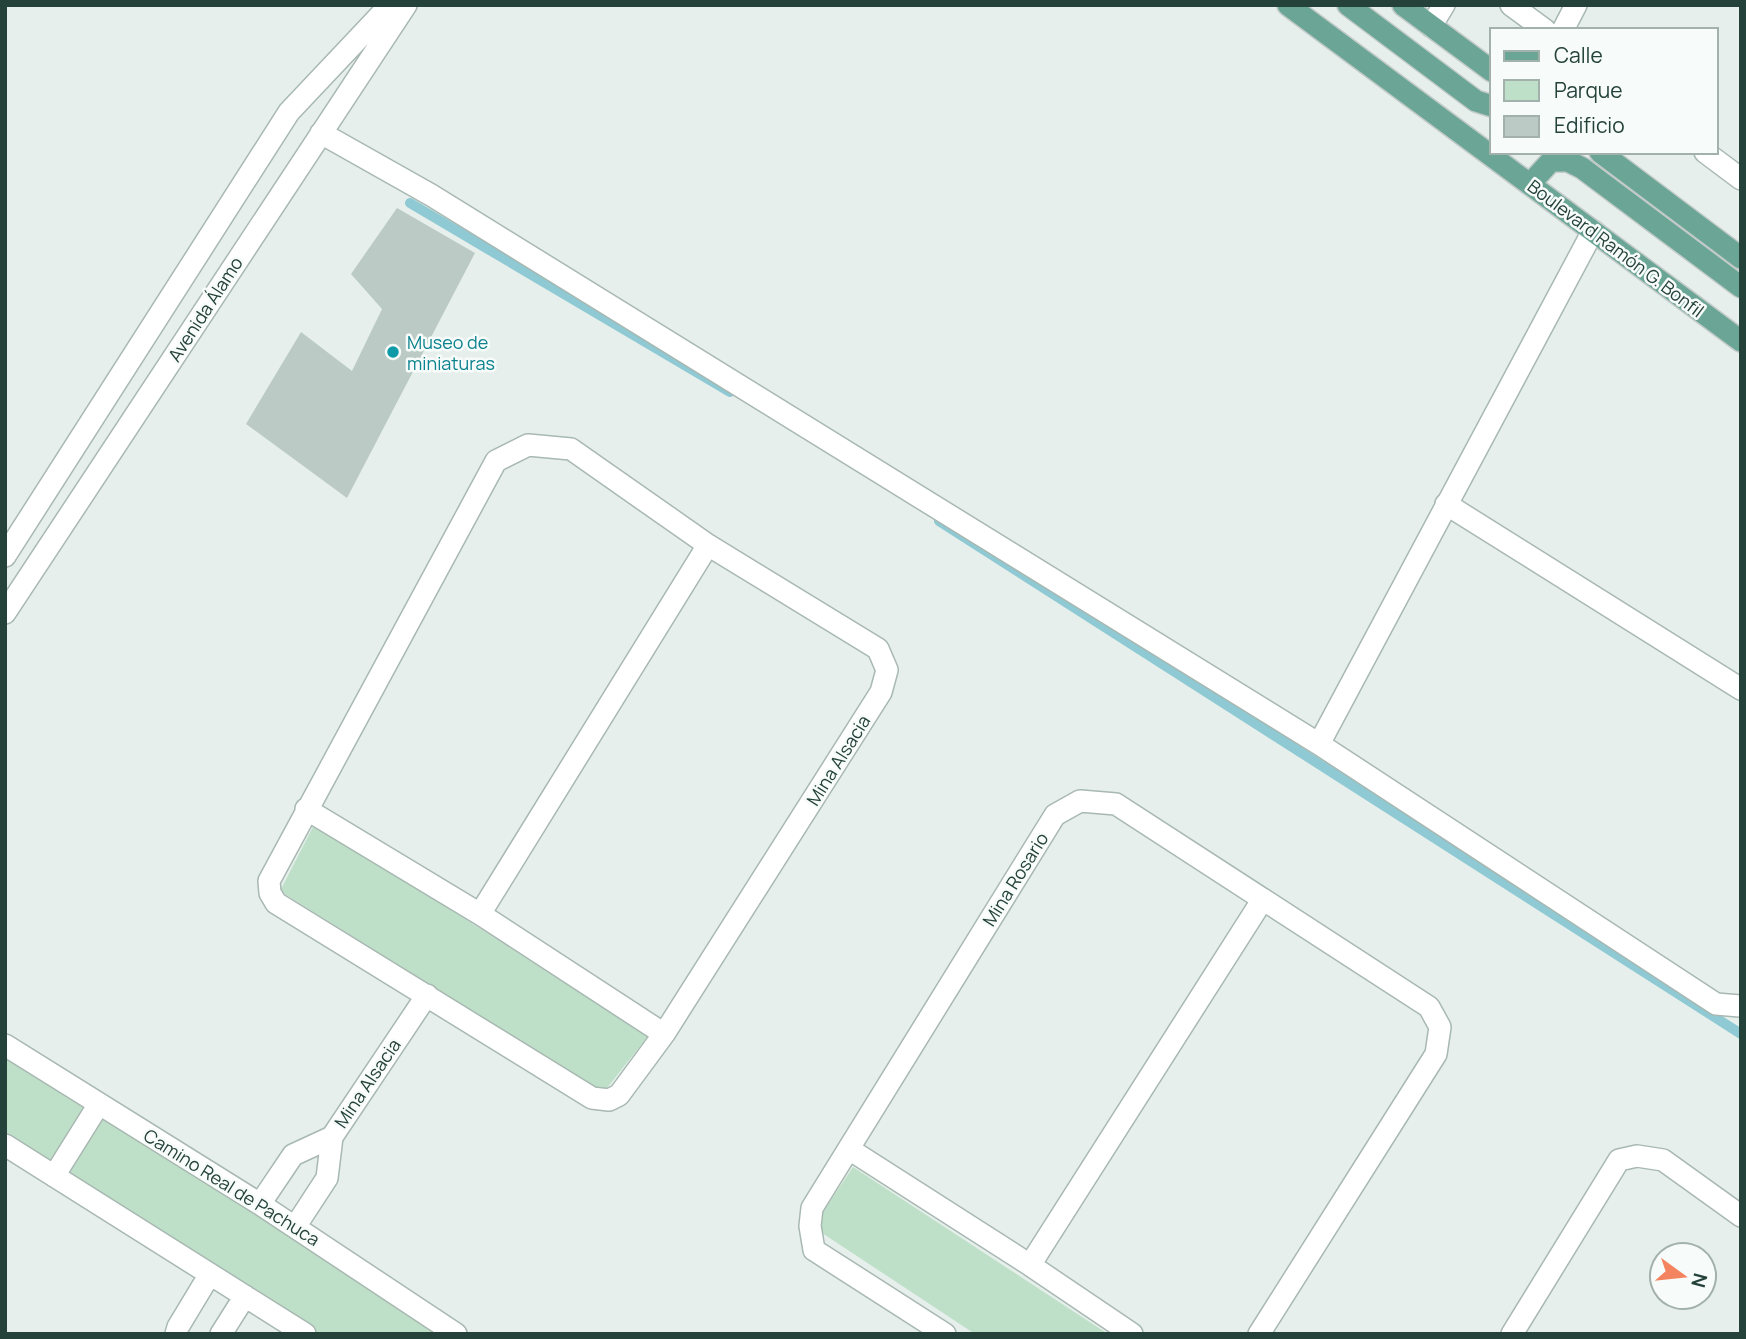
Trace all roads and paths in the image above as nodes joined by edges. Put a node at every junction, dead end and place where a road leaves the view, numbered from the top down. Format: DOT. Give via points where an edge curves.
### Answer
graph roads {
  1 [pos="390,5"];
  2 [pos="406,5"];
  3 [pos="1289,5"];
  4 [pos="1348,5"];
  5 [pos="1403,5"];
  6 [pos="1444,5"];
  7 [pos="1511,5"];
  8 [pos="1576,5"];
  9 [pos="1431,26"];
  10 [pos="1542,28"];
  11 [pos="1564,28"];
  12 [pos="1490,70"];
  13 [pos="1490,105"];
  14 [pos="321,133"];
  15 [pos="1603,154"];
  16 [pos="1708,154"];
  17 [pos="1741,179"];
  18 [pos="1530,184"];
  19 [pos="1593,231"];
  20 [pos="1741,258"];
  21 [pos="1741,287"];
  22 [pos="1741,341"];
  23 [pos="1446,504"];
  24 [pos="708,545"];
  25 [pos="5,556"];
  26 [pos="5,614"];
  27 [pos="1741,689"];
  28 [pos="1319,744"];
  29 [pos="306,809"];
  30 [pos="1264,900"];
  31 [pos="480,914"];
  32 [pos="427,995"];
  33 [pos="1740,1006"];
  34 [pos="664,1034"];
  35 [pos="5,1045"];
  36 [pos="99,1104"];
  37 [pos="332,1137"];
  38 [pos="5,1145"];
  39 [pos="849,1149"];
  40 [pos="54,1176"];
  41 [pos="260,1204"];
  42 [pos="1741,1216"];
  43 [pos="295,1227"];
  44 [pos="1030,1265"];
  45 [pos="210,1274"];
  46 [pos="245,1296"];
  47 [pos="176,1334"];
  48 [pos="221,1334"];
  49 [pos="305,1334"];
  50 [pos="456,1334"];
  51 [pos="945,1334"];
  52 [pos="1132,1334"];
  53 [pos="1259,1334"];
  54 [pos="1512,1334"];
  1 -- 25 [label="street" via="289,112"];
  2 -- 14 [label="street, Avenida Álamo"];
  3 -- 18 [label="main road, Boulevard Ramón G. Bonfil"];
  4 -- 13 [label="main road" via="1476,101"];
  5 -- 9 [label="main road"];
  6 -- 9 [label="street"];
  7 -- 10 [label="street"];
  8 -- 11 [label="street"];
  9 -- 12 [label="main road"];
  14 -- 26 [label="street, Avenida Álamo"];
  14 -- 28 [label="street" via="443,202"];
  15 -- 20 [label="main road"];
  16 -- 17 [label="street"];
  18 -- 19 [label="main road, Boulevard Ramón G. Bonfil"];
  18 -- 21 [label="main road" via="1551,161 1568,161"];
  19 -- 22 [label="main road, Boulevard Ramón G. Bonfil"];
  19 -- 23 [label="street"];
  23 -- 27 [label="street"];
  23 -- 28 [label="street"];
  24 -- 29 [label="street, Mina Alsacia" via="572,449 528,445 496,461"];
  24 -- 31 [label="street"];
  24 -- 34 [label="street, Mina Alsacia" via="878,649 887,670 881,692"];
  28 -- 33 [label="street" via="1716,1003"];
  29 -- 31 [label="street"];
  29 -- 32 [label="street, Mina Alsacia" via="269,881 276,903"];
  30 -- 39 [label="street, Mina Rosario" via="1116,804 1080,801 1055,815"];
  30 -- 44 [label="street"];
  30 -- 53 [label="street, Mina Rosario" via="1429,1007 1440,1027 1436,1054"];
  31 -- 34 [label="street"];
  32 -- 34 [label="street, Mina Alsacia" via="592,1098 609,1100 620,1095"];
  32 -- 37 [label="street, Mina Alsacia"];
  35 -- 36 [label="street, Camino Real de Pachuca"];
  36 -- 40 [label="street"];
  36 -- 41 [label="street, Camino Real de Pachuca"];
  37 -- 41 [label="street, Mina Alsacia" via="293,1155"];
  37 -- 43 [label="street, Mina Alsacia" via="327,1178"];
  38 -- 40 [label="street"];
  39 -- 44 [label="street"];
  39 -- 51 [label="street, Mina Rosario" via="812,1208 814,1250"];
  40 -- 45 [label="street"];
  41 -- 43 [label="street, Camino Real de Pachuca"];
  42 -- 54 [label="street" via="1663,1160 1637,1156 1619,1160"];
  43 -- 50 [label="street, Camino Real de Pachuca"];
  44 -- 52 [label="street"];
  45 -- 46 [label="street"];
  45 -- 47 [label="street"];
  46 -- 48 [label="street"];
  46 -- 49 [label="street"];
}
